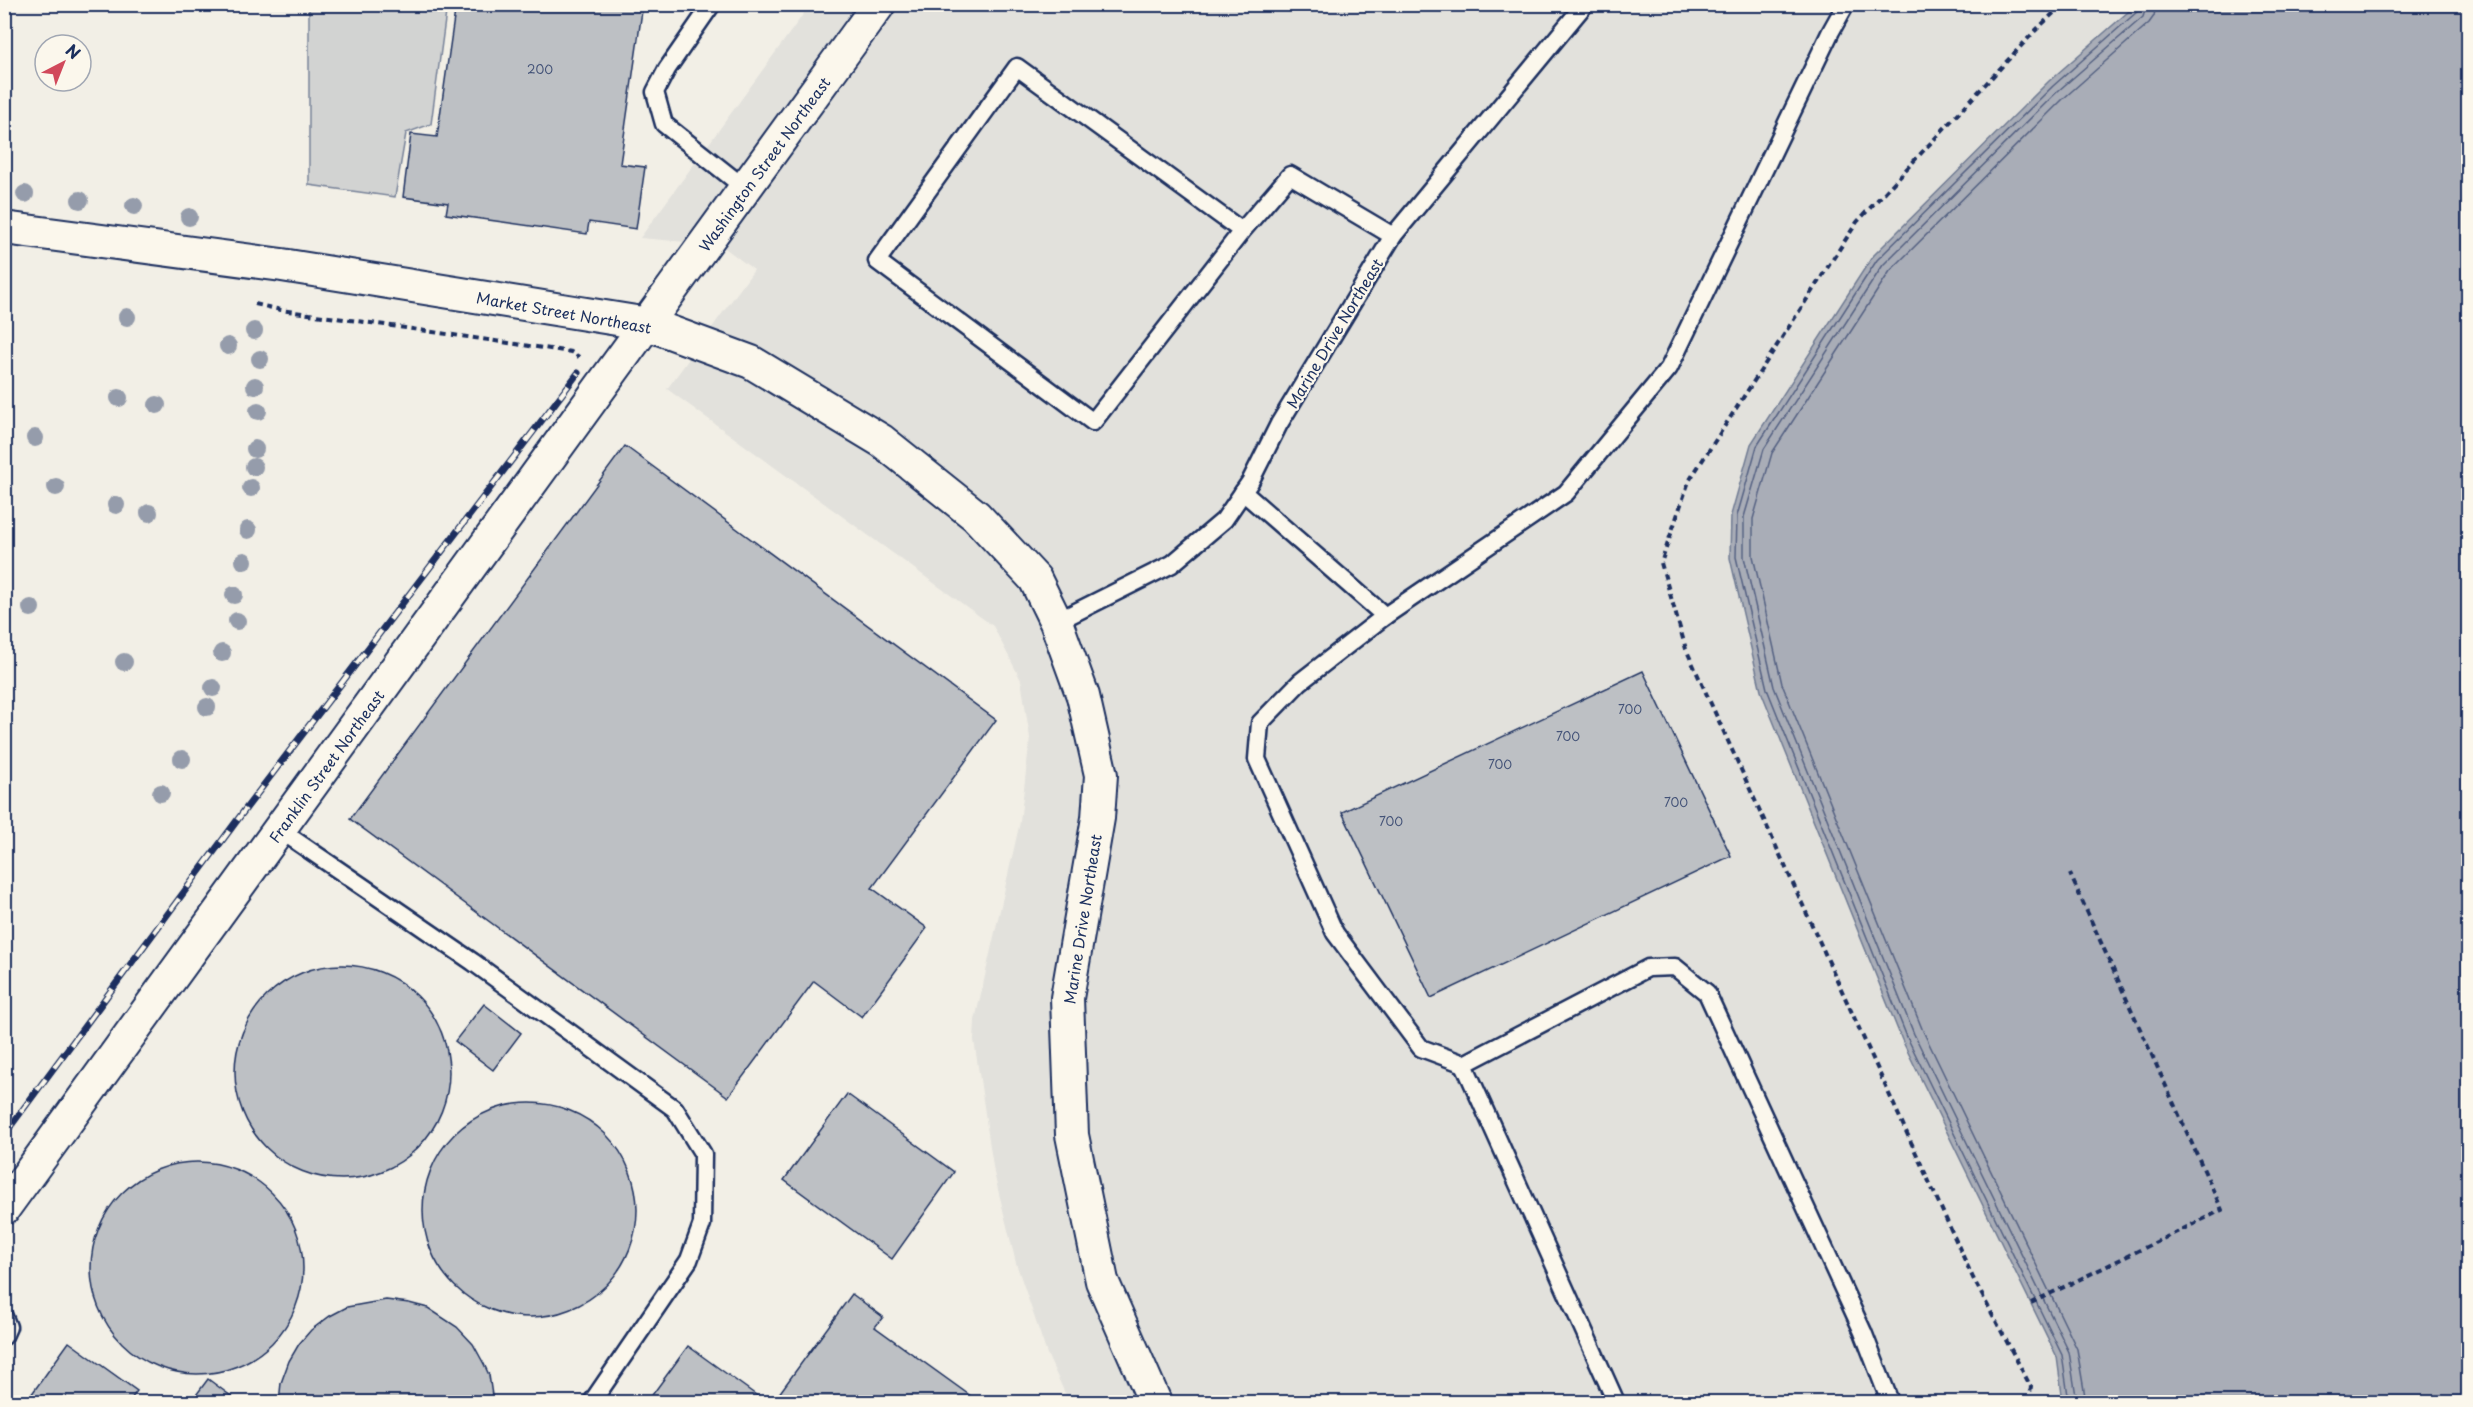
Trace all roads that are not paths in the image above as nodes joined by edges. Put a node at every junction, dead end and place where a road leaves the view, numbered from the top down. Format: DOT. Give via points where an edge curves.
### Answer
graph roads {
  1 [pos="712,4"];
  2 [pos="879,4"];
  3 [pos="1585,4"];
  4 [pos="1846,4"];
  5 [pos="746,189"];
  6 [pos="4,228"];
  7 [pos="1242,231"];
  8 [pos="1393,236"];
  9 [pos="648,324"];
  10 [pos="1243,492"];
  11 [pos="1385,616"];
  12 [pos="1056,622"];
  13 [pos="1098,818"];
  14 [pos="280,830"];
  15 [pos="1464,1064"];
  16 [pos="4,1208"];
  17 [pos="4,1317"];
  18 [pos="4,1336"];
  19 [pos="592,1402"];
  20 [pos="1155,1402"];
  21 [pos="1616,1402"];
  22 [pos="1886,1402"];
  1 -- 5 [label="lane" via="655,92 664,123"];
  2 -- 5 [label="street, Washington Street Northeast"];
  3 -- 8 [label="lane, Marine Drive Northeast"];
  4 -- 11 [label="lane" via="1669,368 1566,493"];
  5 -- 9 [label="street, Washington Street Northeast"];
  6 -- 9 [label="street, Market Street Northeast" via="282,265"];
  7 -- 7 [label="lane" via="1093,422 877,261 1017,67"];
  7 -- 8 [label="lane" via="1290,175"];
  8 -- 10 [label="lane, Marine Drive Northeast" via="1279,424"];
  9 -- 12 [label="street, Market Street Northeast" via="751,362 882,441 976,516 1035,579"];
  9 -- 14 [label="street, Franklin Street Northeast"];
  10 -- 11 [label="lane"];
  10 -- 12 [label="lane, Marine Drive Northeast" via="1224,520 1172,564"];
  11 -- 15 [label="lane" via="1300,682 1260,723 1257,759 1335,933 1421,1048"];
  12 -- 13 [label="street, Market Street Northeast" via="1083,696 1101,776"];
  13 -- 20 [label="street, Marine Drive Northeast" via="1067,998 1072,1135 1102,1281"];
  14 -- 16 [label="street, Franklin Street Northeast"];
  14 -- 19 [label="lane" via="675,1109 703,1154 702,1224 689,1260"];
  15 -- 21 [label="lane"];
  15 -- 22 [label="lane" via="1648,968 1675,967 1707,993 1863,1332 1889,1399"];
  17 -- 18 [label="lane" via="8,1328"];
}
